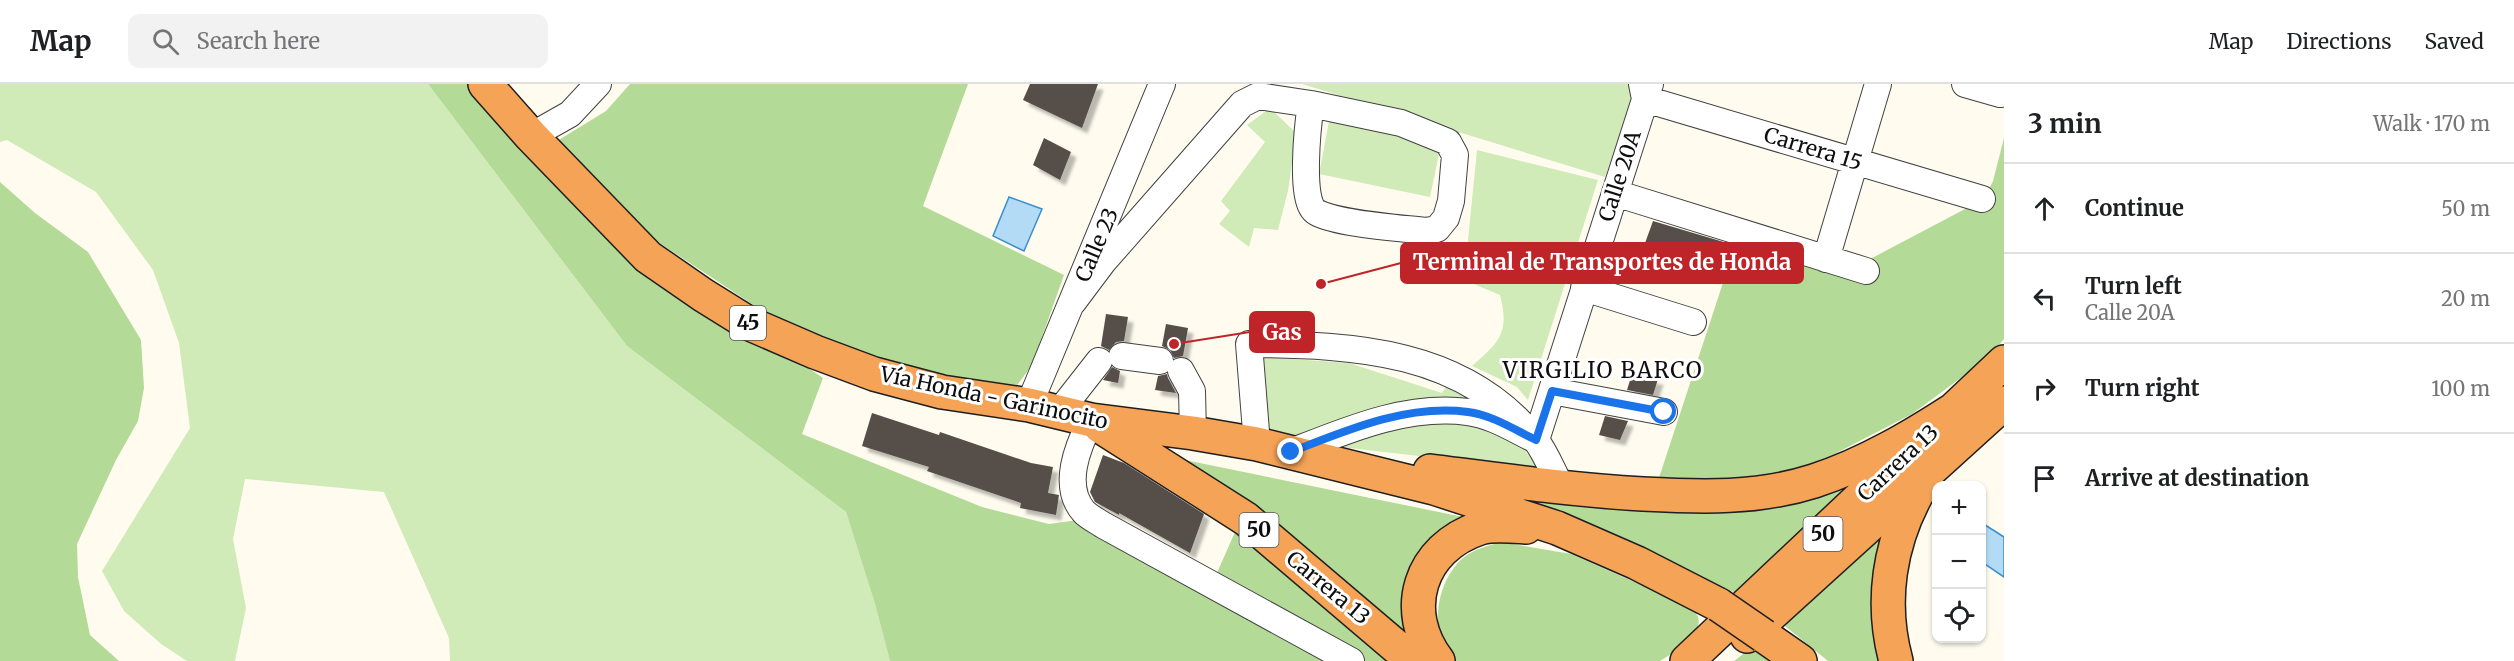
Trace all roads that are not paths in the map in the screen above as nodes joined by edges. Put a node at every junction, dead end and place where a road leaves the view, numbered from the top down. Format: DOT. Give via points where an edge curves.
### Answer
graph roads {
  1 [pos="485,84"];
  2 [pos="598,84"];
  3 [pos="1162,84"];
  4 [pos="1878,84"];
  5 [pos="1965,84"];
  6 [pos="1646,89"];
  7 [pos="2000,94"];
  8 [pos="1311,104"];
  9 [pos="531,136"];
  10 [pos="1855,162"];
  11 [pos="1615,193"];
  12 [pos="1982,199"];
  13 [pos="1826,259"];
  14 [pos="1866,271"];
  15 [pos="1584,288"];
  16 [pos="1073,302"];
  17 [pos="1693,322"];
  18 [pos="2004,362"];
  19 [pos="1552,391"];
  20 [pos="2004,403"];
  21 [pos="1959,406"];
  22 [pos="1044,409"];
  23 [pos="1664,412"];
  24 [pos="1091,420"];
  25 [pos="1193,433"];
  26 [pos="1536,440"];
  27 [pos="1257,444"];
  28 [pos="1291,452"];
  29 [pos="1331,461"];
  30 [pos="1931,471"];
  31 [pos="1561,487"];
  32 [pos="1557,528"];
  33 [pos="1351,661"];
  34 [pos="1413,661"];
  35 [pos="1437,661"];
  36 [pos="1687,661"];
  37 [pos="1718,661"];
  38 [pos="1800,661"];
  39 [pos="1896,661"];
  1 -- 9 [label="highway, Vía Honda - Garinocito / 45"];
  2 -- 9 [label="street" via="570,114"];
  3 -- 16 [label="street, Calle 23"];
  4 -- 10 [label="street"];
  5 -- 7 [label="street"];
  6 -- 10 [label="street, Carrera 15"];
  6 -- 11 [label="street, Calle 20A"];
  8 -- 8 [label="street" via="1306,178 1309,204 1315,212 1359,223 1437,229 1446,218 1451,201 1455,155 1448,142 1401,123"];
  8 -- 16 [label="street" via="1258,96 1242,104 1103,262"];
  9 -- 22 [label="highway, Vía Honda - Garinocito / 45" via="648,257 748,323 874,374 942,392"];
  10 -- 12 [label="street, Carrera 15"];
  10 -- 13 [label="street"];
  11 -- 13 [label="street"];
  11 -- 15 [label="street, Calle 20A"];
  13 -- 14 [label="street"];
  15 -- 17 [label="street"];
  15 -- 19 [label="street, Calle 20A"];
  16 -- 22 [label="street, Calle 23"];
  18 -- 21 [label="highway, Carrera 13 / 50"];
  19 -- 23 [label="street"];
  19 -- 26 [label="street, Calle 20A"];
  20 -- 30 [label="highway, Carrera 13 / 50"];
  21 -- 31 [label="highway" via="1867,460 1785,489 1752,495 1692,497"];
  21 -- 36 [label="highway, Carrera 13 / 50"];
  22 -- 24 [label="highway, Vía Honda - Garinocito / 45"];
  22 -- 25 [label="street" via="1111,358 1170,366 1192,391"];
  24 -- 25 [label="highway, Vía Honda - Garinocito / 45"];
  24 -- 33 [label="street" via="1076,451 1074,472 1077,502 1085,513"];
  24 -- 34 [label="highway, Carrera 13 / 50" via="1246,519"];
  25 -- 27 [label="highway, Vía Honda - Garinocito / 45"];
  26 -- 27 [label="street" via="1506,408 1423,362 1380,352 1316,345 1249,344"];
  26 -- 28 [label="street" via="1494,419 1469,412 1432,412 1355,427"];
  26 -- 31 [label="street"];
  27 -- 28 [label="highway, Vía Honda - Garinocito / 45"];
  28 -- 29 [label="highway, Vía Honda - Garinocito / 45"];
  29 -- 31 [label="highway"];
  29 -- 32 [label="highway, Vía Honda - Garinocito / 45" via="1434,488"];
  30 -- 37 [label="highway, Carrera 13 / 50"];
  30 -- 39 [label="highway" via="1898,534 1889,569 1887,607"];
  32 -- 35 [label="highway" via="1482,527 1462,535 1437,553 1424,576 1417,602 1419,625"];
  32 -- 38 [label="highway, Vía Honda - Garinocito, bridge" via="1719,605"];
}
